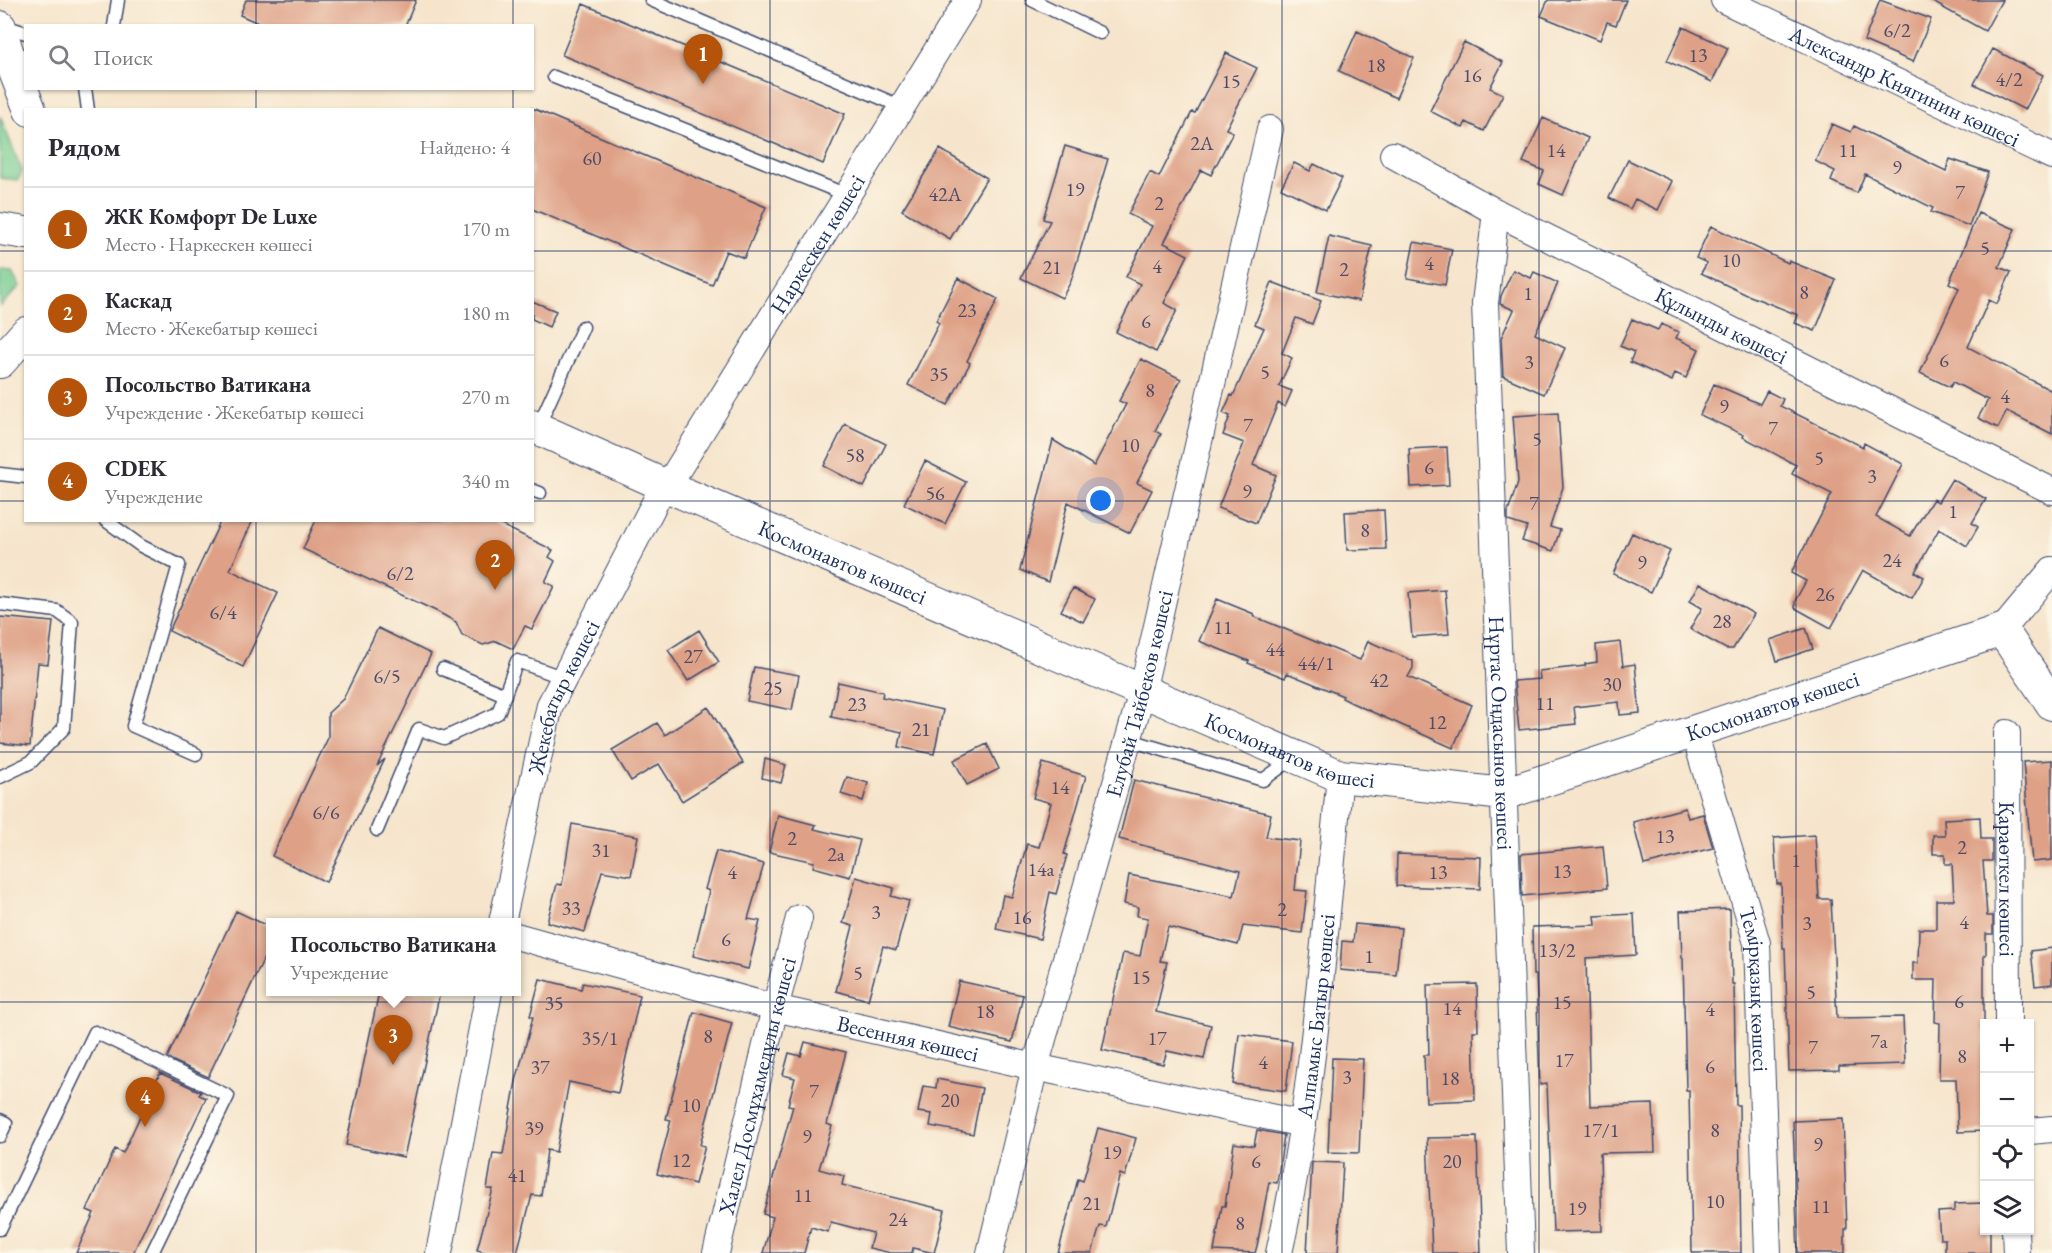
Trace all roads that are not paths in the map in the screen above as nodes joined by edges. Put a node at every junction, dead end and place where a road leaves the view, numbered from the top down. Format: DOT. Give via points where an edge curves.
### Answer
graph roads {
  1 [pos="118,0"];
  2 [pos="651,0"];
  3 [pos="968,0"];
  4 [pos="1032,0"];
  5 [pos="1724,0"];
  6 [pos="114,24"];
  7 [pos="0,26"];
  8 [pos="24,32"];
  9 [pos="1100,33"];
  10 [pos="554,77"];
  11 [pos="85,90"];
  12 [pos="902,106"];
  13 [pos="29,108"];
  14 [pos="88,108"];
  15 [pos="1270,129"];
  16 [pos="1393,155"];
  17 [pos="2052,156"];
  18 [pos="847,195"];
  19 [pos="1496,212"];
  20 [pos="0,229"];
  21 [pos="24,233"];
  22 [pos="583,327"];
  23 [pos="24,335"];
  24 [pos="0,362"];
  25 [pos="535,427"];
  26 [pos="0,474"];
  27 [pos="24,477"];
  28 [pos="664,485"];
  29 [pos="2052,491"];
  30 [pos="108,522"];
  31 [pos="2052,570"];
  32 [pos="0,604"];
  33 [pos="2002,630"];
  34 [pos="443,669"];
  35 [pos="564,678"];
  36 [pos="1142,692"];
  37 [pos="505,695"];
  38 [pos="2052,704"];
  39 [pos="1694,732"];
  40 [pos="2007,733"];
  41 [pos="1130,740"];
  42 [pos="196,754"];
  43 [pos="1295,757"];
  44 [pos="1340,776"];
  45 [pos="0,777"];
  46 [pos="1504,795"];
  47 [pos="377,830"];
  48 [pos="503,918"];
  49 [pos="799,918"];
  50 [pos="521,937"];
  51 [pos="488,996"];
  52 [pos="775,1008"];
  53 [pos="2008,1019"];
  54 [pos="1035,1067"];
  55 [pos="0,1120"];
  56 [pos="1303,1124"];
  57 [pos="2052,1129"];
  58 [pos="2034,1131"];
  59 [pos="0,1136"];
  60 [pos="0,1229"];
  61 [pos="2015,1235"];
  62 [pos="152,1253"];
  63 [pos="439,1253"];
  64 [pos="716,1253"];
  65 [pos="990,1253"];
  66 [pos="1280,1253"];
  67 [pos="1521,1253"];
  68 [pos="1768,1253"];
  69 [pos="2016,1253"];
  1 -- 6 [label="lane"];
  2 -- 12 [label="lane"];
  3 -- 12 [label="street, Наркескен көшесі"];
  4 -- 9 [label="lane"];
  5 -- 17 [label="street, Александр Княгинин көшесі"];
  7 -- 8 [label="lane"];
  7 -- 13 [label="street"];
  10 -- 18 [label="lane"];
  11 -- 14 [label="lane"];
  12 -- 18 [label="street, Наркескен көшесі"];
  15 -- 36 [label="street, Елубай Тайбеков көшесі"];
  16 -- 19 [label="street, Құлынды көшесі"];
  18 -- 28 [label="street, Наркескен көшесі" via="675,474"];
  19 -- 29 [label="street, Құлынды көшесі"];
  19 -- 46 [label="street, Нұртас Оңдасынов көшесі" via="1485,303"];
  20 -- 21 [label="street"];
  22 -- 25 [label="lane"];
  23 -- 24 [label="street"];
  25 -- 28 [label="street, Космонавтов көшесі"];
  26 -- 27 [label="lane"];
  28 -- 35 [label="street, Жекебатыр көшесі"];
  28 -- 36 [label="street, Космонавтов көшесі"];
  30 -- 42 [label="lane" via="179,566 133,726"];
  31 -- 33 [label="street"];
  32 -- 45 [label="lane" via="57,611 72,622 64,728 31,762"];
  33 -- 38 [label="street"];
  33 -- 39 [label="street, Космонавтов көшесі"];
  34 -- 37 [label="lane"];
  35 -- 37 [label="lane" via="517,661"];
  35 -- 48 [label="street, Жекебатыр көшесі" via="550,705"];
  36 -- 41 [label="street, Елубай Тайбеков көшесі"];
  36 -- 43 [label="street, Космонавтов көшесі"];
  37 -- 47 [label="lane" via="498,713 444,738 419,729"];
  39 -- 46 [label="street, Космонавтов көшесі"];
  39 -- 68 [label="street, Темірқазық көшесі" via="1757,943"];
  40 -- 53 [label="street, Қараөткел көшесі"];
  41 -- 43 [label="lane" via="1263,780"];
  41 -- 54 [label="street, Елубай Тайбеков көшесі"];
  43 -- 44 [label="street, Космонавтов көшесі"];
  44 -- 46 [label="street, Космонавтов көшесі"];
  44 -- 56 [label="street, Алпамыс Батыр көшесі"];
  46 -- 67 [label="street, Нұртас Оңдасынов көшесі"];
  49 -- 52 [label="street, Халел Досмұхамедұлы көшесі"];
  50 -- 52 [label="street, Весенняя көшесі"];
  51 -- 63 [label="street"];
  52 -- 54 [label="street, Весенняя көшесі"];
  52 -- 64 [label="street, Халел Досмұхамедұлы көшесі"];
  54 -- 56 [label="street, Весенняя көшесі"];
  54 -- 65 [label="street, Елубай Тайбеков көшесі"];
  55 -- 59 [label="lane" via="6,1123"];
  56 -- 66 [label="street, Алпамыс Батыр көшесі"];
  57 -- 58 [label="street"];
  60 -- 62 [label="lane" via="95,1032 228,1096"];
  61 -- 69 [label="street"];
}
